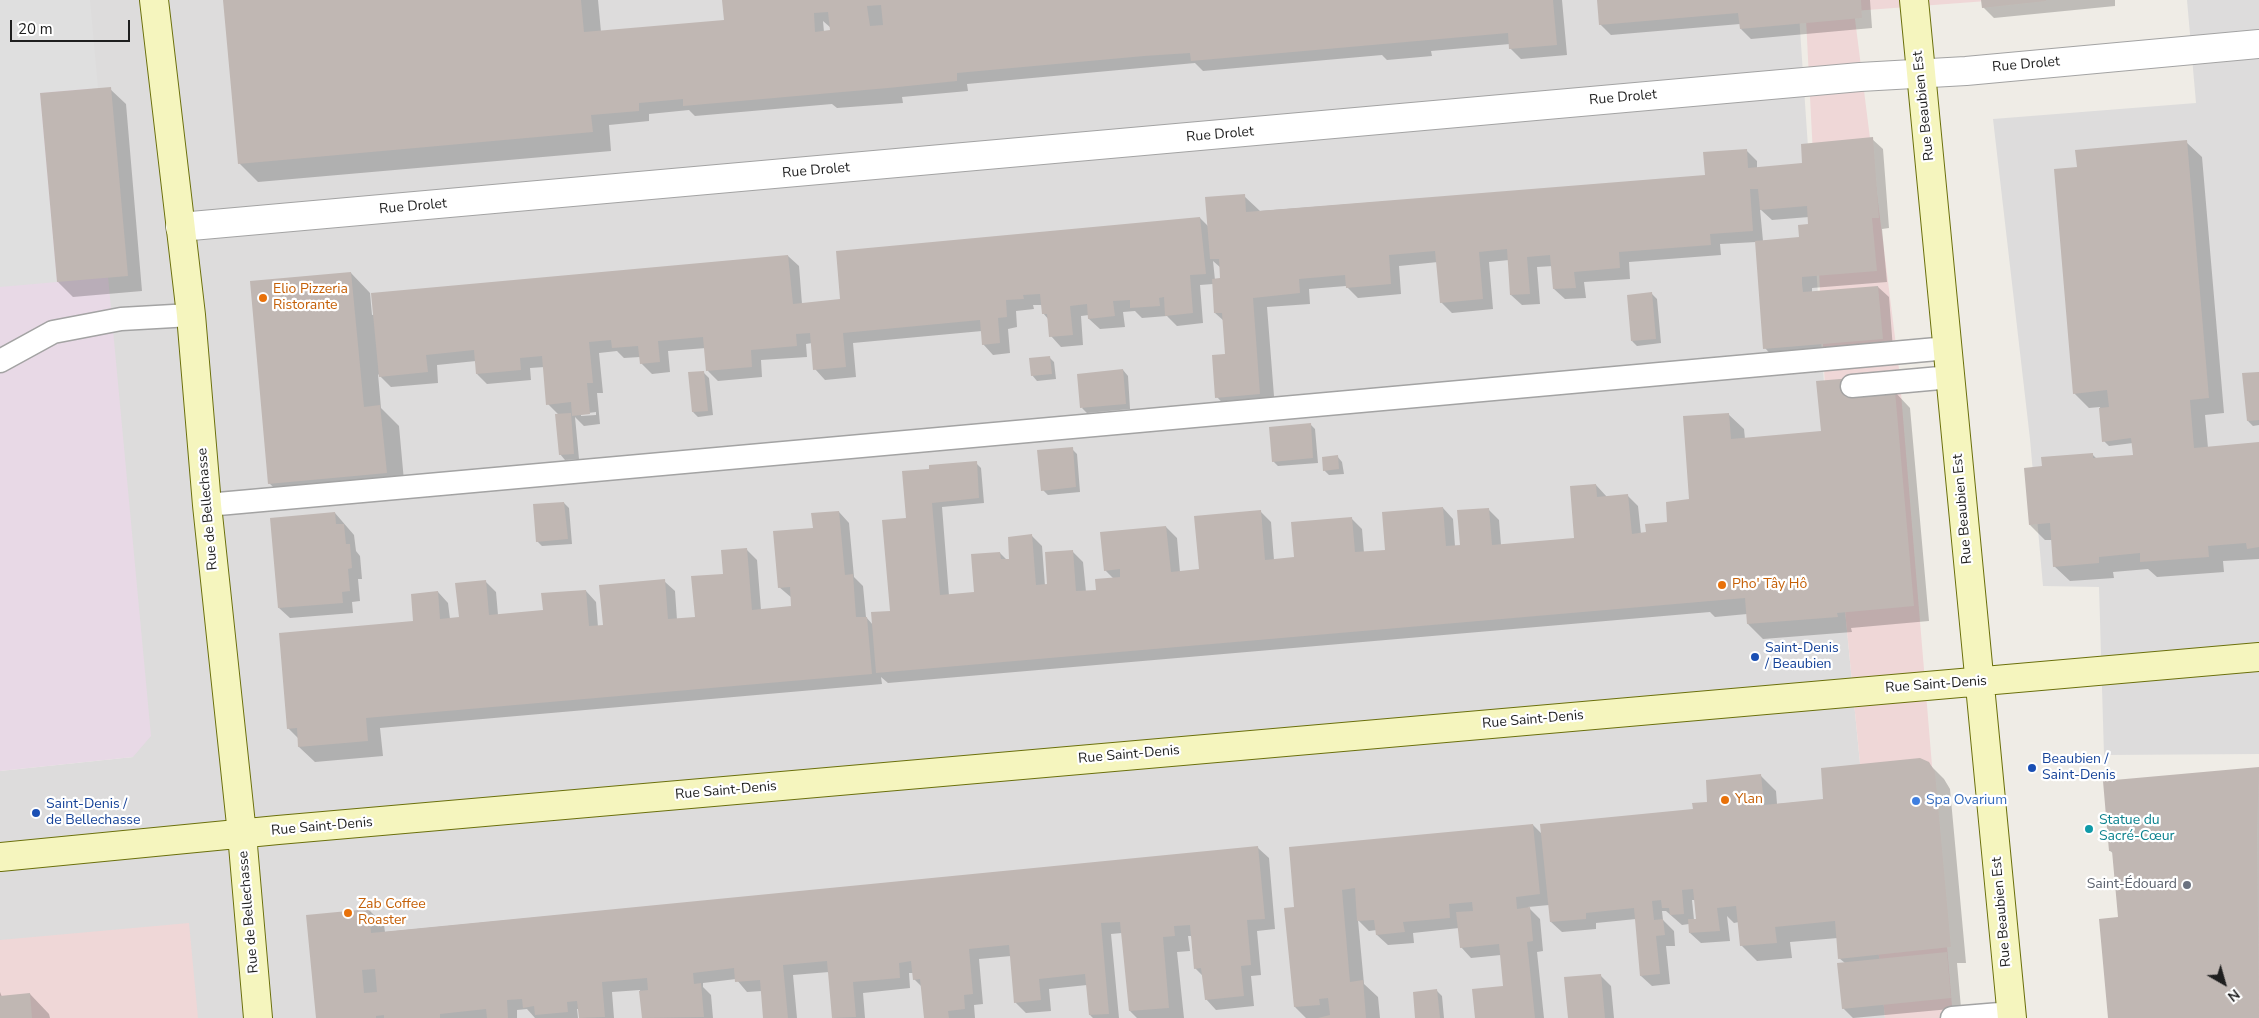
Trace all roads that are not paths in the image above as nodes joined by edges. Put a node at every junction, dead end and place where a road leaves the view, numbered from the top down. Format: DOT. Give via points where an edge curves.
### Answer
graph roads {
  1 [pos="154,0"];
  2 [pos="1914,0"];
  3 [pos="2259,44"];
  4 [pos="1920,73"];
  5 [pos="180,227"];
  6 [pos="191,315"];
  7 [pos="1948,348"];
  8 [pos="0,361"];
  9 [pos="1951,377"];
  10 [pos="1852,386"];
  11 [pos="206,505"];
  12 [pos="2259,657"];
  13 [pos="1981,682"];
  14 [pos="242,834"];
  15 [pos="0,857"];
  16 [pos="2012,1016"];
  17 [pos="258,1018"];
  18 [pos="1952,1018"];
  1 -- 5 [label="main road, Rue de Bellechasse"];
  2 -- 4 [label="main road, Rue Beaubien Est"];
  3 -- 4 [label="street, Rue Drolet"];
  4 -- 5 [label="street, Rue Drolet"];
  4 -- 7 [label="main road, Rue Beaubien Est"];
  5 -- 6 [label="main road, Rue de Bellechasse"];
  6 -- 8 [label="lane" via="121,319 53,332"];
  6 -- 11 [label="main road, Rue de Bellechasse"];
  7 -- 9 [label="main road, Rue Beaubien Est"];
  7 -- 11 [label="lane"];
  9 -- 10 [label="lane"];
  9 -- 13 [label="main road, Rue Beaubien Est"];
  11 -- 14 [label="main road, Rue de Bellechasse"];
  12 -- 13 [label="main road, Rue Saint-Denis"];
  13 -- 14 [label="main road, Rue Saint-Denis"];
  13 -- 16 [label="main road, Rue Beaubien Est"];
  14 -- 15 [label="main road, Rue Saint-Denis"];
  14 -- 17 [label="main road, Rue de Bellechasse"];
  16 -- 18 [label="lane"];
}
